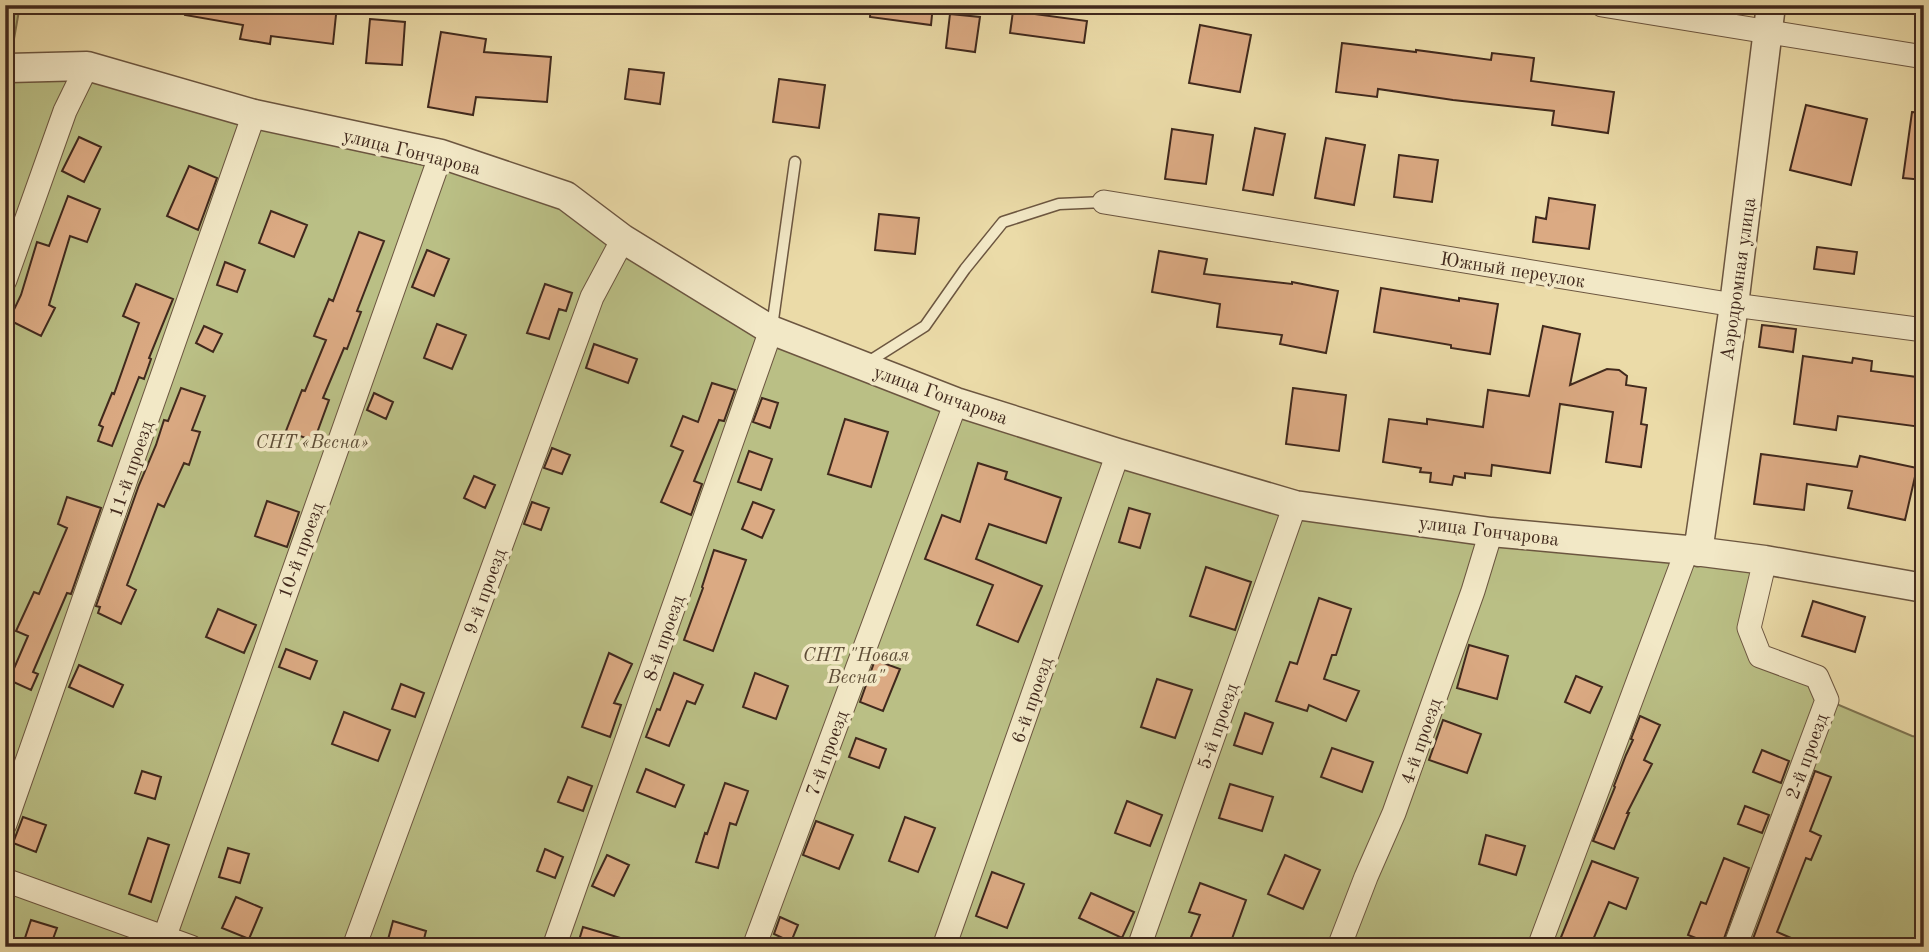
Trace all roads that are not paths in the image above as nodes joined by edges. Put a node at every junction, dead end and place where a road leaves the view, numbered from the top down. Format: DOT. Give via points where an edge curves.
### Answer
graph roads {
  1 [pos="1602,5"];
  2 [pos="1770,19"];
  3 [pos="1924,57"];
  4 [pos="88,66"];
  5 [pos="5,67"];
  6 [pos="254,114"];
  7 [pos="441,154"];
  8 [pos="795,162"];
  9 [pos="1104,202"];
  10 [pos="623,239"];
  11 [pos="5,280"];
  12 [pos="1734,305"];
  13 [pos="771,330"];
  14 [pos="1924,330"];
  15 [pos="863,366"];
  16 [pos="956,402"];
  17 [pos="1118,453"];
  18 [pos="1295,505"];
  19 [pos="1491,532"];
  20 [pos="1692,551"];
  21 [pos="1765,560"];
  22 [pos="1924,588"];
  23 [pos="5,824"];
  24 [pos="5,880"];
  25 [pos="163,942"];
  26 [pos="191,947"];
  27 [pos="354,947"];
  28 [pos="554,947"];
  29 [pos="754,947"];
  30 [pos="944,947"];
  31 [pos="1139,947"];
  32 [pos="1339,947"];
  33 [pos="1539,947"];
  34 [pos="1735,947"];
  1 -- 2 [label="street"];
  2 -- 3 [label="street"];
  2 -- 12 [label="street, Аэродромная улица"];
  4 -- 5 [label="street, улица Гончарова"];
  4 -- 6 [label="street, улица Гончарова"];
  4 -- 11 [label="street" via="65,111"];
  6 -- 7 [label="street, улица Гончарова"];
  6 -- 23 [label="street, 11-й проезд"];
  7 -- 10 [label="street, улица Гончарова" via="566,196"];
  7 -- 25 [label="street, 10-й проезд"];
  8 -- 13 [label="lane"];
  9 -- 12 [label="street, Южный переулок"];
  9 -- 15 [label="lane" via="1059,204 1003,222 925,326"];
  10 -- 13 [label="street, улица Гончарова"];
  10 -- 27 [label="street, 9-й проезд" via="592,297"];
  12 -- 14 [label="street, Южный переулок"];
  12 -- 20 [label="street, Аэродромная улица"];
  13 -- 15 [label="street, улица Гончарова"];
  13 -- 28 [label="street, 8-й проезд"];
  15 -- 16 [label="street, улица Гончарова"];
  16 -- 17 [label="street, улица Гончарова"];
  16 -- 29 [label="street, 7-й проезд"];
  17 -- 18 [label="street, улица Гончарова"];
  17 -- 30 [label="street, 6-й проезд"];
  18 -- 19 [label="street, улица Гончарова"];
  18 -- 31 [label="street, 5-й проезд"];
  19 -- 20 [label="street, улица Гончарова"];
  19 -- 32 [label="street, 4-й проезд" via="1394,813"];
  20 -- 21 [label="street, улица Гончарова"];
  20 -- 33 [label="street"];
  21 -- 22 [label="street, улица Гончарова"];
  21 -- 34 [label="street, 2-й проезд" via="1749,628 1760,656 1817,677 1827,700"];
  24 -- 25 [label="street"];
  25 -- 26 [label="street"];
}
